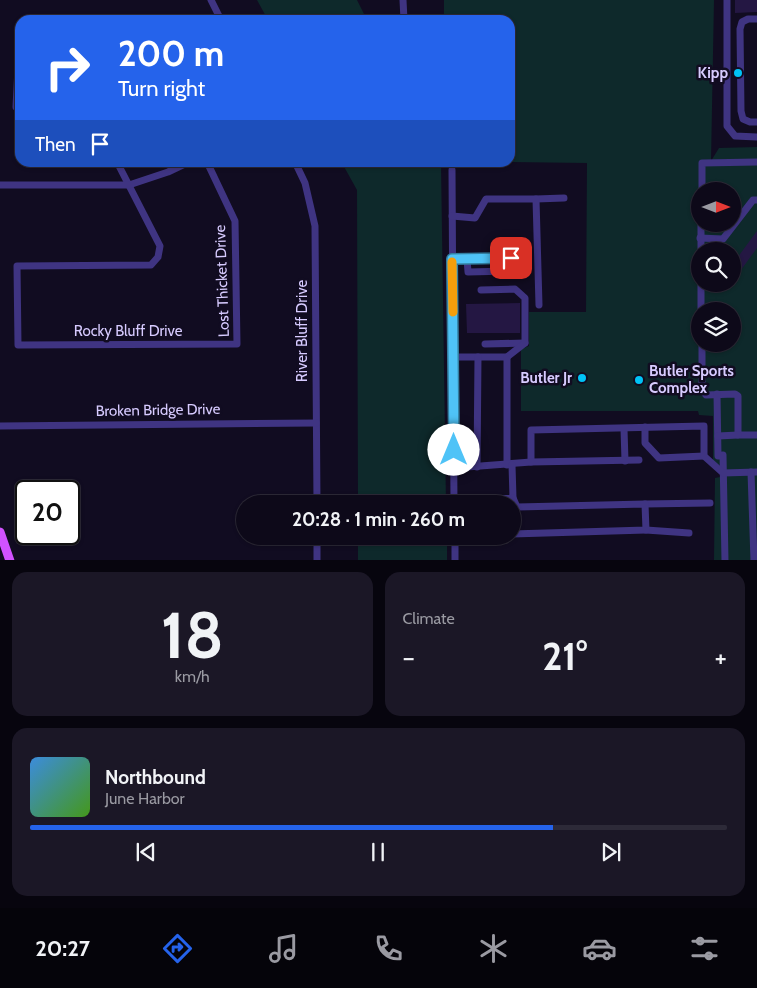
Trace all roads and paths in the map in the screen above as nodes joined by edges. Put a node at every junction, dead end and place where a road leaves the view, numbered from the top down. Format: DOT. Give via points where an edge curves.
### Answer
graph roads {
  1 [pos="211,0"];
  2 [pos="403,0"];
  3 [pos="727,0"];
  4 [pos="219,15"];
  5 [pos="404,15"];
  6 [pos="757,18"];
  7 [pos="757,122"];
  8 [pos="757,137"];
  9 [pos="757,162"];
  10 [pos="120,167"];
  11 [pos="178,167"];
  12 [pos="208,167"];
  13 [pos="297,167"];
  14 [pos="452,170"];
  15 [pos="702,182"];
  16 [pos="0,185"];
  17 [pos="129,185"];
  18 [pos="564,198"];
  19 [pos="536,200"];
  20 [pos="757,200"];
  21 [pos="452,216"];
  22 [pos="700,232"];
  23 [pos="700,238"];
  24 [pos="700,242"];
  25 [pos="452,259"];
  26 [pos="467,259"];
  27 [pos="481,290"];
  28 [pos="540,305"];
  29 [pos="525,343"];
  30 [pos="237,344"];
  31 [pos="485,344"];
  32 [pos="702,352"];
  33 [pos="453,357"];
  34 [pos="478,357"];
  35 [pos="506,357"];
  36 [pos="717,394"];
  37 [pos="316,422"];
  38 [pos="0,426"];
  39 [pos="645,426"];
  40 [pos="624,429"];
  41 [pos="738,435"];
  42 [pos="757,435"];
  43 [pos="718,436"];
  44 [pos="704,456"];
  45 [pos="639,460"];
  46 [pos="625,461"];
  47 [pos="531,462"];
  48 [pos="509,465"];
  49 [pos="477,467"];
  50 [pos="454,468"];
  51 [pos="754,472"];
  52 [pos="723,473"];
  53 [pos="317,495"];
  54 [pos="454,495"];
  55 [pos="513,495"];
  56 [pos="710,502"];
  57 [pos="645,504"];
  58 [pos="521,507"];
  59 [pos="646,530"];
  60 [pos="0,532"];
  61 [pos="689,533"];
  62 [pos="521,534"];
  63 [pos="317,545"];
  64 [pos="455,545"];
  65 [pos="10,560"];
  66 [pos="317,560"];
  67 [pos="455,560"];
  68 [pos="725,560"];
  69 [pos="754,560"];
  1 -- 4 [label="street"];
  2 -- 5 [label="street"];
  3 -- 8 [label="street" via="727,126 735,136"];
  6 -- 7 [label="street" via="742,22 740,29 741,111 743,119"];
  9 -- 15 [label="street" via="702,163"];
  10 -- 17 [label="street"];
  11 -- 17 [label="street"];
  12 -- 30 [label="street, Lost Thicket Drive" via="235,221"];
  13 -- 37 [label="street, River Bluff Drive" via="305,183 315,226"];
  14 -- 21 [label="street"];
  16 -- 17 [label="street"];
  17 -- 30 [label="street, Rocky Bluff Drive" via="160,246 158,257 151,265 17,266 18,346"];
  18 -- 19 [label="street"];
  19 -- 21 [label="street" via="486,199 475,218"];
  19 -- 28 [label="street"];
  20 -- 23 [label="street" via="753,200 723,238"];
  21 -- 25 [label="street"];
  22 -- 23 [label="street"];
  23 -- 24 [label="street"];
  25 -- 26 [label="street"];
  25 -- 33 [label="street"];
  26 -- 26 [label="street" via="511,258 511,271 468,272"];
  27 -- 29 [label="street" via="515,289 525,298"];
  29 -- 31 [label="street"];
  29 -- 35 [label="street"];
  32 -- 36 [label="street" via="702,390 706,394"];
  33 -- 34 [label="street"];
  33 -- 50 [label="street"];
  34 -- 35 [label="street"];
  34 -- 49 [label="street"];
  35 -- 48 [label="street"];
  36 -- 41 [label="street" via="738,396"];
  36 -- 43 [label="street"];
  37 -- 38 [label="street, Broken Bridge Drive"];
  37 -- 53 [label="street, River Bluff Drive"];
  39 -- 40 [label="street"];
  39 -- 44 [label="street" via="645,443 659,458"];
  39 -- 44 [label="street" via="704,426"];
  40 -- 46 [label="street"];
  40 -- 47 [label="street" via="531,430"];
  41 -- 42 [label="street"];
  41 -- 43 [label="street"];
  43 -- 52 [label="street" via="718,456 724,455"];
  44 -- 52 [label="street"];
  45 -- 46 [label="street"];
  46 -- 47 [label="street"];
  47 -- 48 [label="street"];
  48 -- 49 [label="street"];
  48 -- 55 [label="street"];
  49 -- 50 [label="street"];
  50 -- 54 [label="street"];
  51 -- 52 [label="street"];
  51 -- 69 [label="street"];
  52 -- 68 [label="street"];
  56 -- 57 [label="street"];
  57 -- 58 [label="street"];
  57 -- 59 [label="street"];
  59 -- 61 [label="street"];
  59 -- 62 [label="street"];
  60 -- 65 [label="main road"];
  63 -- 66 [label="street"];
  64 -- 67 [label="street"];
}
